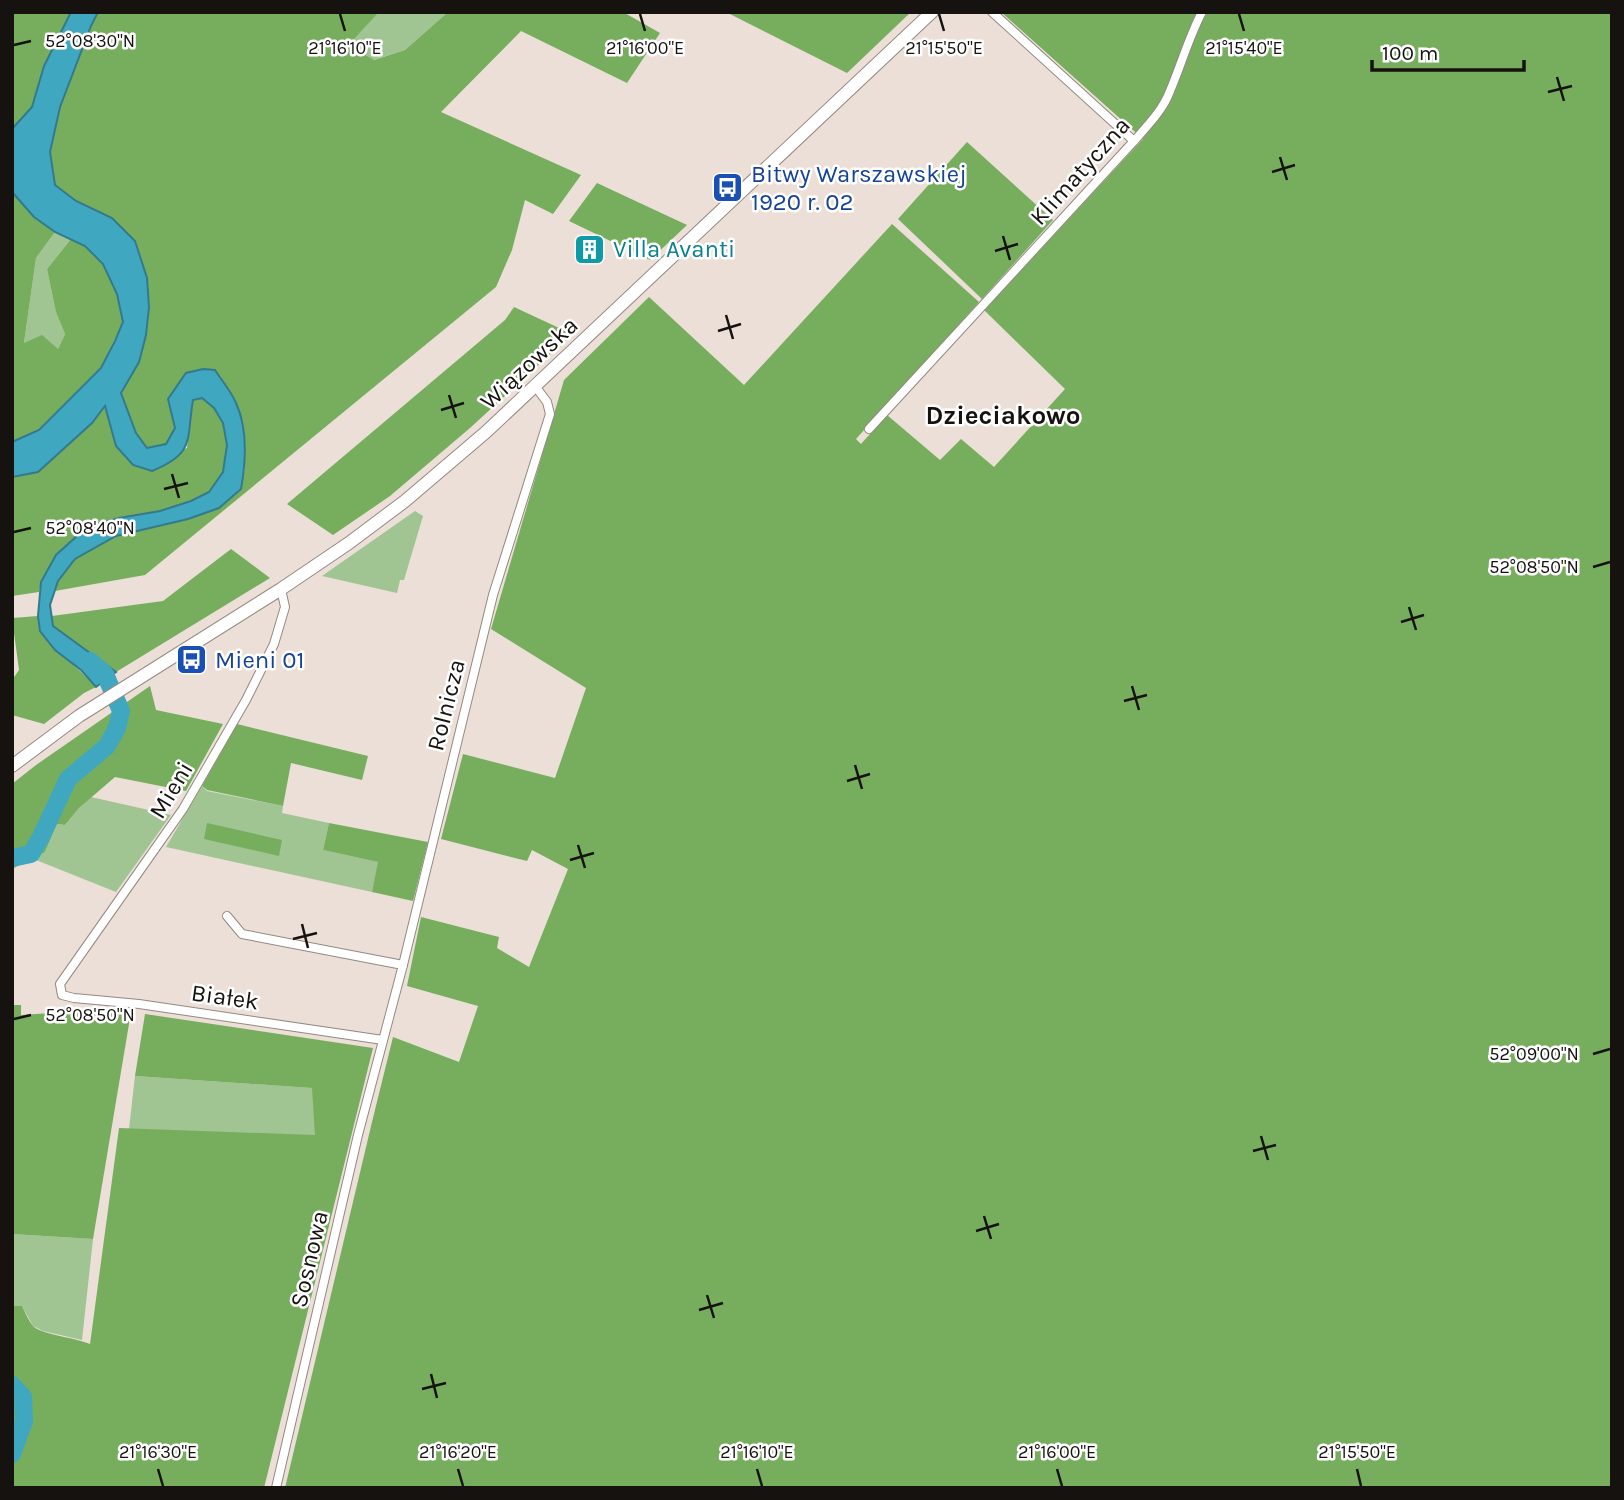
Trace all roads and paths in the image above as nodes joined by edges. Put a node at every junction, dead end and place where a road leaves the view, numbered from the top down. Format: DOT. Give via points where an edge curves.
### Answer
graph roads {
  1 [pos="932,12"];
  2 [pos="992,12"];
  3 [pos="1202,12"];
  4 [pos="1134,141"];
  5 [pos="535,386"];
  6 [pos="869,429"];
  7 [pos="281,589"];
  8 [pos="12,766"];
  9 [pos="227,916"];
  10 [pos="403,965"];
  11 [pos="62,995"];
  12 [pos="383,1040"];
  13 [pos="276,1488"];
  1 -- 5 [label="main road, Wiązowska"];
  2 -- 4 [label="street"];
  3 -- 4 [label="street, Klimatyczna" via="1170,92"];
  4 -- 6 [label="street, Klimatyczna"];
  5 -- 7 [label="main road, Wiązowska" via="405,501"];
  5 -- 10 [label="street, Rolnicza" via="550,414 493,595"];
  7 -- 8 [label="main road, Wiązowska" via="129,684"];
  7 -- 11 [label="street, Mieni" via="285,607 274,644 246,700 183,809 60,984"];
  9 -- 10 [label="street" via="242,934"];
  10 -- 12 [label="street, Rolnicza"];
  11 -- 12 [label="street, Białek"];
  12 -- 13 [label="street, Sosnowa"];
}
